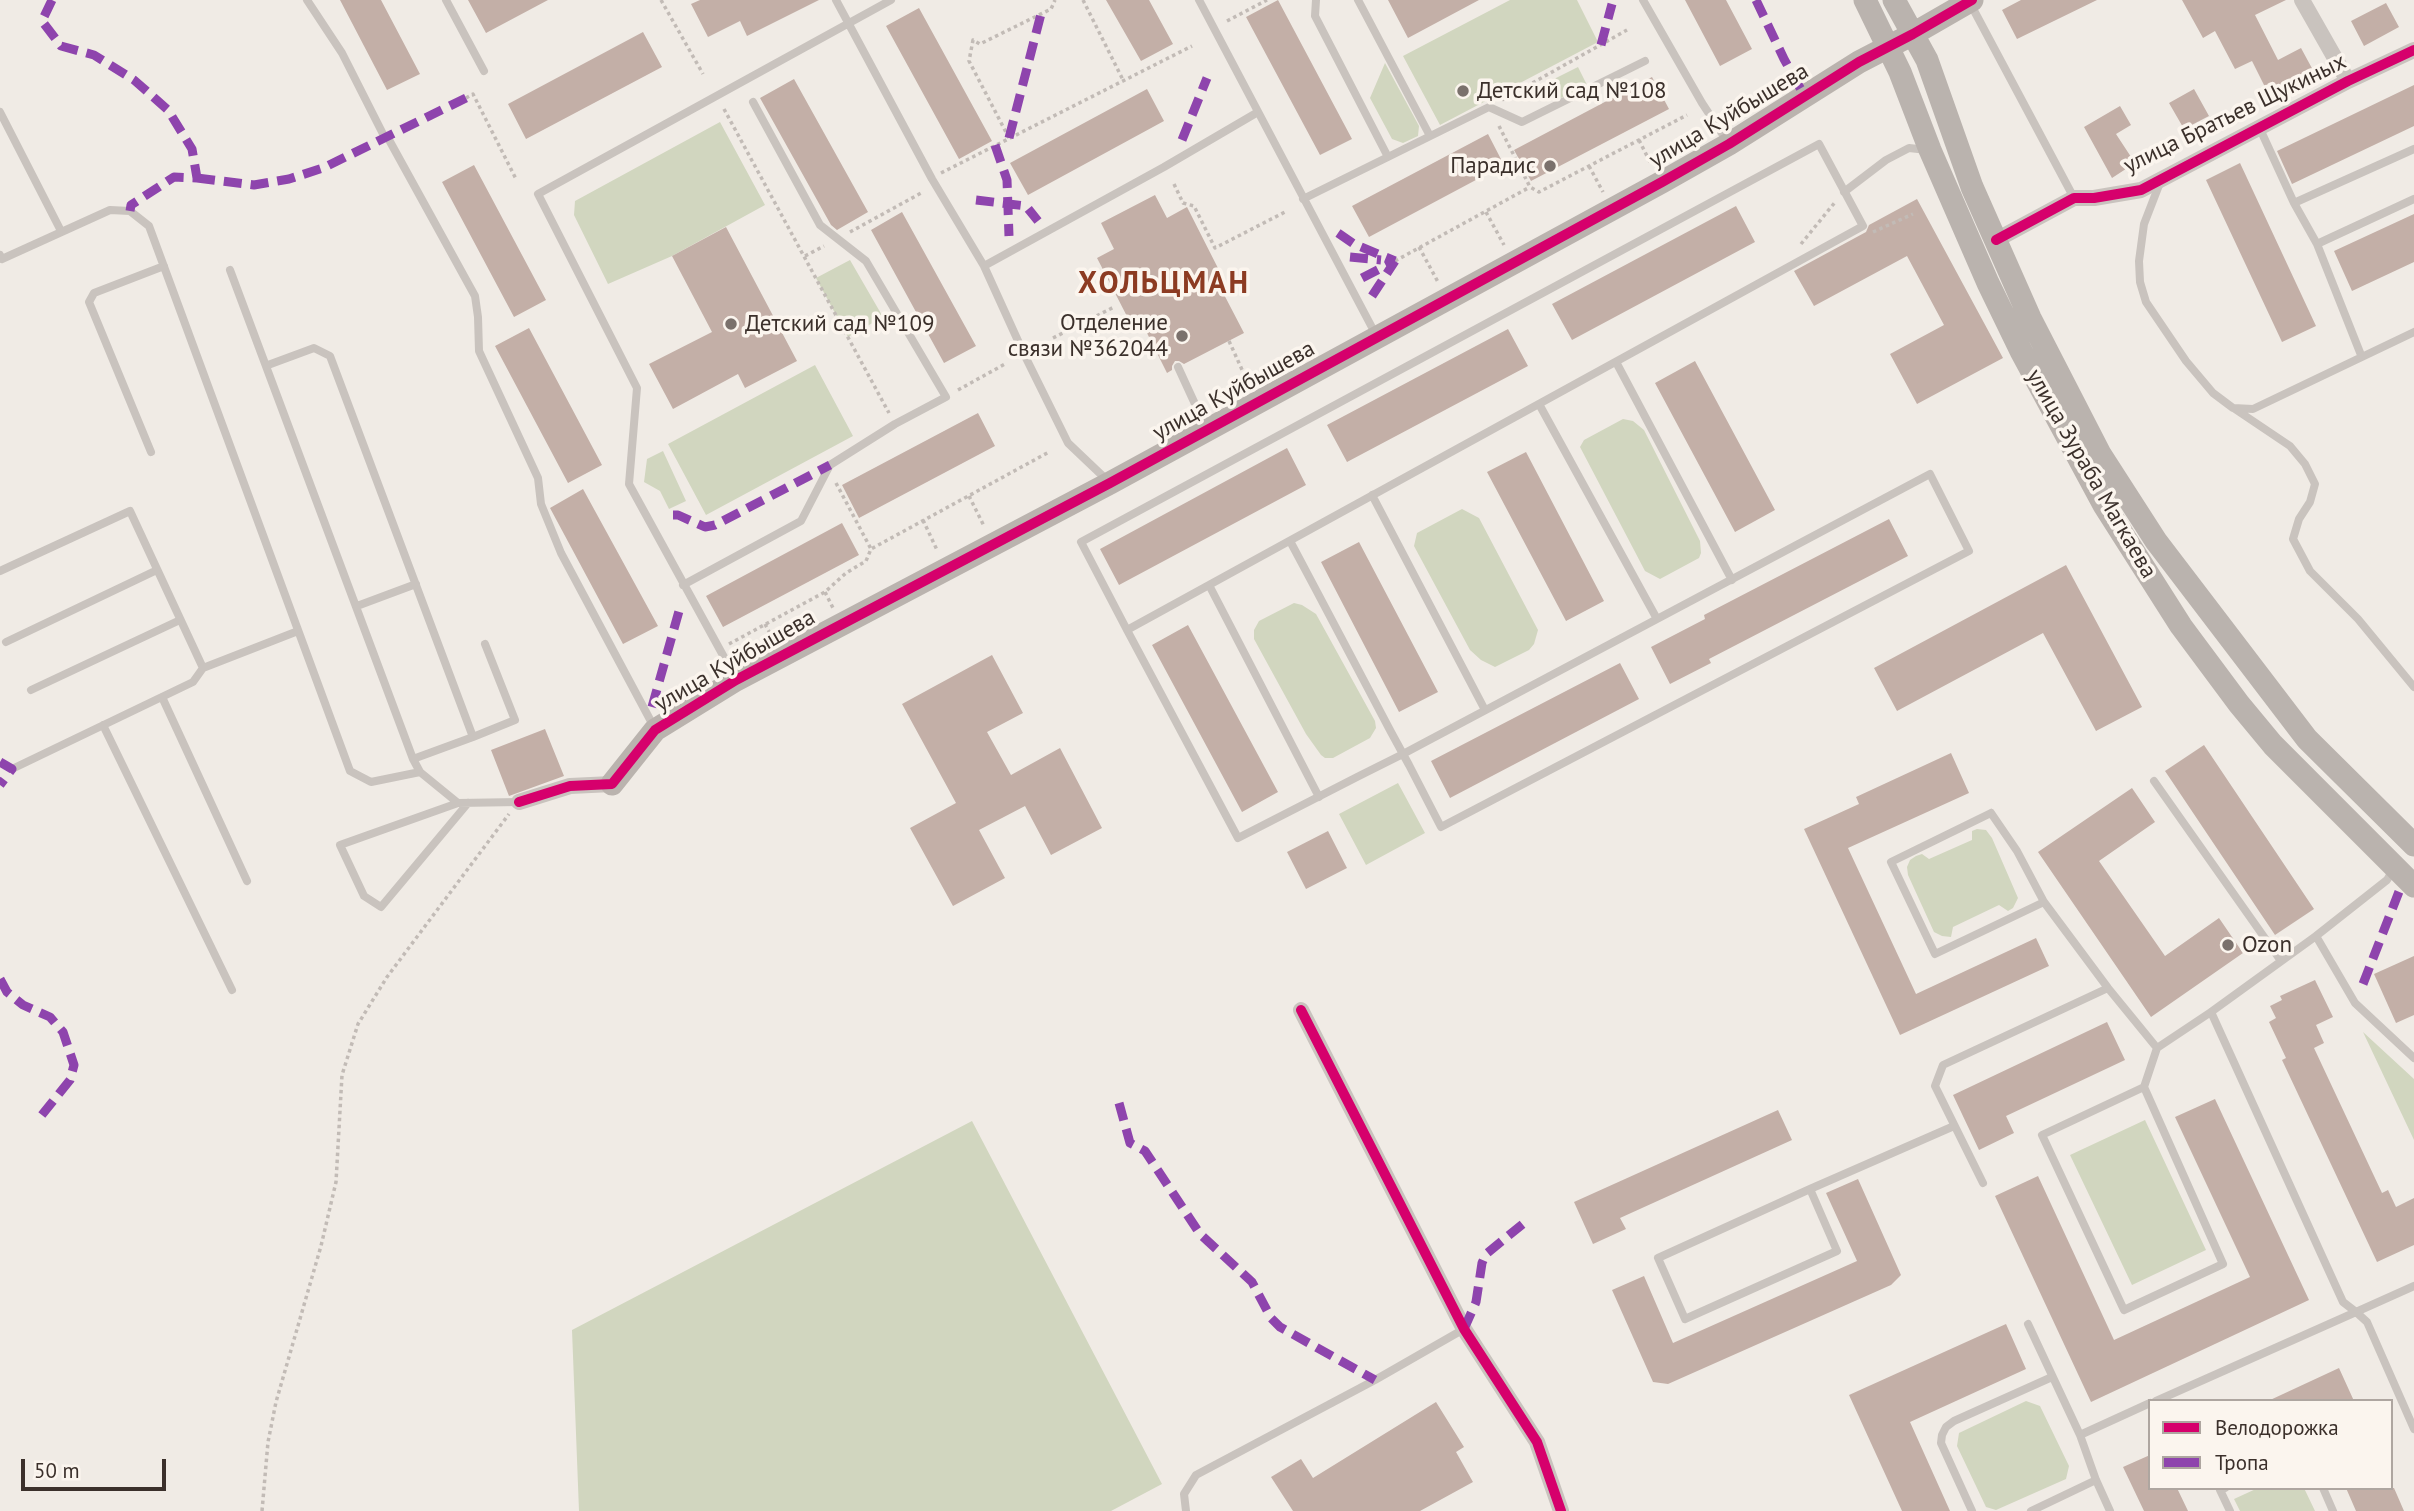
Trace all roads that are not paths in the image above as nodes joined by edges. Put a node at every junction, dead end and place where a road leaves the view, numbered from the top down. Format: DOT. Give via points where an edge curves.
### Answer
graph roads {
  1 [pos="307,0"];
  2 [pos="446,0"];
  3 [pos="836,0"];
  4 [pos="891,0"];
  5 [pos="1199,0"];
  6 [pos="1316,0"];
  7 [pos="1358,0"];
  8 [pos="1643,0"];
  9 [pos="1865,0"];
  10 [pos="1895,0"];
  11 [pos="1970,0"];
  12 [pos="2302,0"];
  13 [pos="849,23"];
  14 [pos="1913,34"];
  15 [pos="1888,48"];
  16 [pos="2414,50"];
  17 [pos="1645,61"];
  18 [pos="484,71"];
  19 [pos="2348,81"];
  20 [pos="753,102"];
  21 [pos="0,112"];
  22 [pos="1258,112"];
  23 [pos="2260,129"];
  24 [pos="1430,136"];
  25 [pos="1729,144"];
  26 [pos="2414,149"];
  27 [pos="1930,150"];
  28 [pos="1388,158"];
  29 [pos="2162,179"];
  30 [pos="1844,192"];
  31 [pos="2074,198"];
  32 [pos="1303,199"];
  33 [pos="2414,200"];
  34 [pos="2294,203"];
  35 [pos="61,231"];
  36 [pos="1996,240"];
  37 [pos="2317,244"];
  38 [pos="0,255"];
  39 [pos="984,265"];
  40 [pos="164,266"];
  41 [pos="230,270"];
  42 [pos="2414,332"];
  43 [pos="1377,336"];
  44 [pos="2361,355"];
  45 [pos="1616,362"];
  46 [pos="268,365"];
  47 [pos="1178,368"];
  48 [pos="1539,404"];
  49 [pos="2233,408"];
  50 [pos="1201,417"];
  51 [pos="151,452"];
  52 [pos="1110,482"];
  53 [pos="1372,495"];
  54 [pos="1290,541"];
  55 [pos="157,570"];
  56 [pos="0,571"];
  57 [pos="1732,580"];
  58 [pos="416,584"];
  59 [pos="1209,584"];
  60 [pos="683,585"];
  61 [pos="357,606"];
  62 [pos="1657,619"];
  63 [pos="180,620"];
  64 [pos="1127,630"];
  65 [pos="298,631"];
  66 [pos="6,642"];
  67 [pos="485,644"];
  68 [pos="203,668"];
  69 [pos="736,680"];
  70 [pos="2414,687"];
  71 [pos="31,690"];
  72 [pos="162,697"];
  73 [pos="1485,710"];
  74 [pos="103,725"];
  75 [pos="655,730"];
  76 [pos="473,737"];
  77 [pos="1403,754"];
  78 [pos="413,759"];
  79 [pos="12,769"];
  80 [pos="419,772"];
  81 [pos="2154,781"];
  82 [pos="612,784"];
  83 [pos="1319,797"];
  84 [pos="519,802"];
  85 [pos="463,803"];
  86 [pos="2414,845"];
  87 [pos="2394,868"];
  88 [pos="247,881"];
  89 [pos="2414,886"];
  90 [pos="2044,902"];
  91 [pos="2316,936"];
  92 [pos="2281,961"];
  93 [pos="2108,988"];
  94 [pos="232,990"];
  95 [pos="1301,1010"];
  96 [pos="2211,1012"];
  97 [pos="2157,1048"];
  98 [pos="2414,1058"];
  99 [pos="2144,1087"];
  100 [pos="1954,1126"];
  101 [pos="1983,1183"];
  102 [pos="1810,1189"];
  103 [pos="2414,1286"];
  104 [pos="2356,1312"];
  105 [pos="2028,1324"];
  106 [pos="1464,1329"];
  107 [pos="2052,1377"];
  108 [pos="2160,1399"];
  109 [pos="2148,1404"];
  110 [pos="2414,1429"];
  111 [pos="2080,1435"];
  112 [pos="2096,1480"];
  113 [pos="2220,1490"];
  114 [pos="2324,1490"];
  115 [pos="1186,1511"];
  116 [pos="1561,1511"];
  117 [pos="1972,1511"];
  118 [pos="2031,1511"];
  119 [pos="2110,1511"];
  120 [pos="2230,1511"];
  121 [pos="2333,1511"];
  1 -- 75 [label="lane" via="342,53 475,296 479,351 538,478 541,504 561,553"];
  2 -- 18 [label="lane"];
  3 -- 13 [label="lane"];
  4 -- 13 [label="lane"];
  5 -- 22 [label="lane"];
  6 -- 28 [label="lane" via="1315,16"];
  7 -- 24 [label="lane"];
  8 -- 25 [label="lane"];
  9 -- 15 [label="main road, улица Зураба Магкаева"];
  10 -- 14 [label="main road, улица Зураба Магкаева"];
  11 -- 14 [label="main road, улица Куйбышева"];
  11 -- 31 [label="lane"];
  12 -- 19 [label="street"];
  13 -- 39 [label="lane" via="932,179"];
  13 -- 60 [label="lane" via="538,194 637,388 629,484"];
  14 -- 15 [label="main road, улица Куйбышева"];
  14 -- 36 [label="main road, улица Зураба Магкаева"];
  15 -- 25 [label="main road, улица Куйбышева" via="1813,89"];
  15 -- 27 [label="main road, улица Зураба Магкаева"];
  16 -- 19 [label="street, улица Братьев Щукиных"];
  17 -- 24 [label="lane" via="1522,122 1489,107"];
  19 -- 23 [label="street, улица Братьев Щукиных"];
  20 -- 60 [label="lane" via="820,225 866,261 946,397 830,465 801,521"];
  21 -- 35 [label="lane"];
  22 -- 32 [label="lane"];
  22 -- 39 [label="lane"];
  23 -- 29 [label="street, улица Братьев Щукиных"];
  23 -- 34 [label="lane"];
  24 -- 28 [label="lane"];
  25 -- 43 [label="main road, улица Куйбышева"];
  26 -- 34 [label="lane"];
  27 -- 30 [label="lane" via="1909,148"];
  27 -- 87 [label="main road, улица Зураба Магкаева" via="2021,351 2140,562 2247,714"];
  28 -- 32 [label="lane"];
  29 -- 31 [label="street, улица Братьев Щукиных" via="2141,190"];
  29 -- 49 [label="lane" via="2144,224 2139,261 2146,302 2213,393"];
  30 -- 45 [label="lane" via="1863,226"];
  30 -- 64 [label="lane" via="1819,144 1081,542"];
  31 -- 36 [label="street, улица Братьев Щукиных"];
  32 -- 43 [label="lane"];
  33 -- 37 [label="lane"];
  34 -- 37 [label="lane"];
  35 -- 38 [label="lane" via="2,258"];
  35 -- 40 [label="lane" via="110,210 130,211 149,226"];
  36 -- 86 [label="main road, улица Зураба Магкаева" via="2029,318 2100,454 2156,541 2307,739"];
  37 -- 44 [label="lane"];
  39 -- 52 [label="lane" via="1068,443"];
  40 -- 51 [label="lane" via="94,293 89,302"];
  40 -- 65 [label="lane"];
  41 -- 46 [label="lane"];
  42 -- 44 [label="lane"];
  43 -- 52 [label="main road, улица Куйбышева"];
  44 -- 49 [label="lane" via="2253,409"];
  45 -- 48 [label="lane"];
  45 -- 57 [label="lane"];
  46 -- 58 [label="lane" via="314,348 330,356"];
  46 -- 61 [label="lane"];
  47 -- 50 [label="lane"];
  48 -- 53 [label="lane"];
  48 -- 62 [label="lane"];
  49 -- 70 [label="lane" via="2290,446 2305,464 2315,484 2293,539 2310,571 2358,619"];
  52 -- 69 [label="main road, улица Куйбышева"];
  53 -- 54 [label="lane"];
  53 -- 73 [label="lane"];
  54 -- 59 [label="lane"];
  54 -- 77 [label="lane"];
  55 -- 56 [label="lane" via="130,511"];
  55 -- 63 [label="lane"];
  55 -- 66 [label="lane"];
  57 -- 62 [label="lane"];
  57 -- 77 [label="lane" via="1930,474 1969,551 1441,827"];
  58 -- 61 [label="lane"];
  58 -- 76 [label="lane"];
  59 -- 64 [label="lane"];
  59 -- 83 [label="lane"];
  60 -- 69 [label="lane"];
  61 -- 78 [label="lane"];
  62 -- 73 [label="lane"];
  63 -- 68 [label="lane"];
  63 -- 71 [label="lane"];
  64 -- 83 [label="lane" via="1238,838"];
  65 -- 68 [label="lane"];
  65 -- 80 [label="lane" via="350,771 370,782"];
  67 -- 76 [label="lane" via="515,720"];
  68 -- 72 [label="lane" via="193,681"];
  69 -- 75 [label="main road, улица Куйбышева"];
  72 -- 74 [label="lane"];
  72 -- 88 [label="lane"];
  73 -- 77 [label="lane"];
  74 -- 79 [label="lane"];
  74 -- 94 [label="lane"];
  75 -- 82 [label="main road, улица Куйбышева"];
  76 -- 78 [label="lane"];
  77 -- 83 [label="lane"];
  78 -- 80 [label="lane"];
  80 -- 85 [label="lane"];
  81 -- 92 [label="lane"];
  82 -- 84 [label="street, улица Куйбышева" via="570,786"];
  84 -- 85 [label="lane"];
  85 -- 85 [label="lane" via="340,845 364,896 381,907"];
  87 -- 89 [label="main road, улица Зураба Магкаева"];
  87 -- 91 [label="lane" via="2387,880"];
  90 -- 90 [label="lane" via="1992,813 1891,862 1936,954"];
  90 -- 93 [label="lane"];
  91 -- 92 [label="lane"];
  91 -- 98 [label="lane" via="2355,1003"];
  92 -- 96 [label="lane"];
  93 -- 97 [label="lane"];
  93 -- 100 [label="lane" via="1943,1065 1935,1086"];
  95 -- 106 [label="street"];
  96 -- 97 [label="lane"];
  96 -- 104 [label="lane" via="2343,1302"];
  97 -- 99 [label="lane"];
  99 -- 99 [label="lane" via="2042,1135 2124,1310 2223,1264"];
  100 -- 101 [label="lane"];
  100 -- 102 [label="lane"];
  102 -- 102 [label="lane" via="1658,1258 1685,1319 1837,1251"];
  103 -- 104 [label="lane"];
  104 -- 108 [label="lane"];
  104 -- 110 [label="lane" via="2367,1322"];
  105 -- 107 [label="lane"];
  106 -- 115 [label="lane" via="1196,1475 1184,1494"];
  106 -- 116 [label="street" via="1537,1442"];
  107 -- 111 [label="lane"];
  107 -- 117 [label="lane" via="1946,1427 1941,1443"];
  109 -- 111 [label="lane"];
  111 -- 112 [label="lane"];
  112 -- 118 [label="lane"];
  112 -- 119 [label="lane"];
  113 -- 120 [label="lane"];
  114 -- 121 [label="lane"];
}
